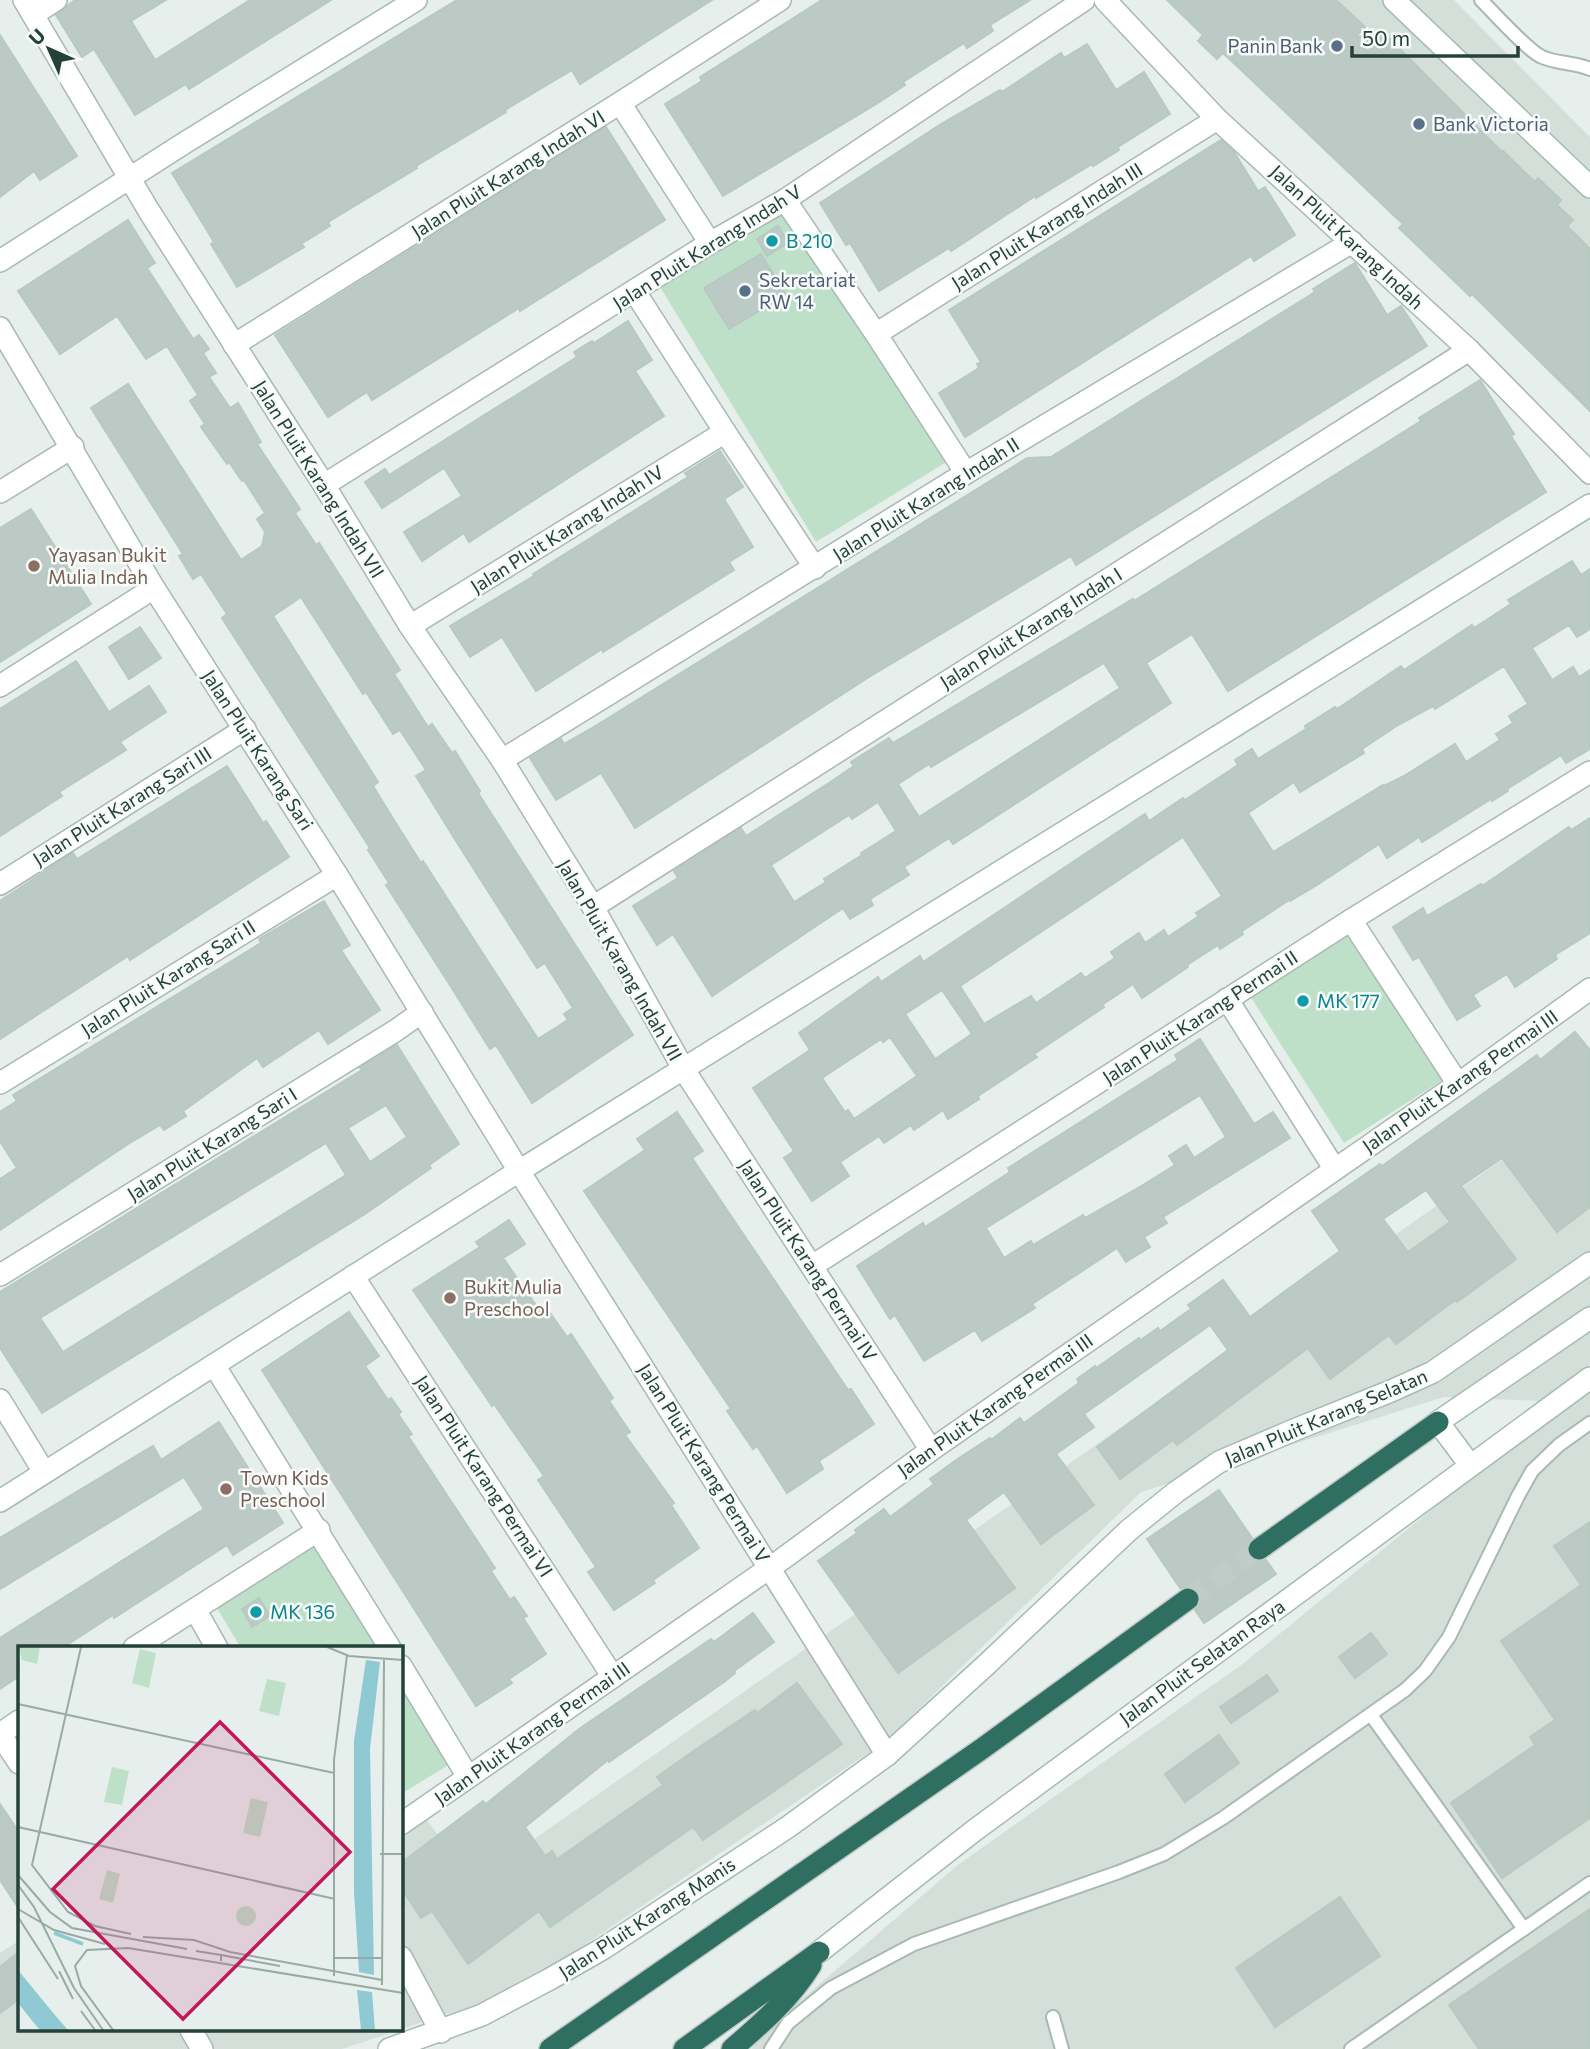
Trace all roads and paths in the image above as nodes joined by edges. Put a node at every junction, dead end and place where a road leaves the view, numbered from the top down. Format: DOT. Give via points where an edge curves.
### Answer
graph roads {
  1 [pos="56,0"];
  2 [pos="416,0"];
  3 [pos="780,0"];
  4 [pos="1084,0"];
  5 [pos="1105,0"];
  6 [pos="1394,0"];
  7 [pos="1481,0"];
  8 [pos="29,7"];
  9 [pos="1590,69"];
  10 [pos="620,103"];
  11 [pos="1217,119"];
  12 [pos="129,178"];
  13 [pos="1590,187"];
  14 [pos="785,200"];
  15 [pos="1352,242"];
  16 [pos="710,243"];
  17 [pos="0,261"];
  18 [pos="635,292"];
  19 [pos="0,328"];
  20 [pos="876,334"];
  21 [pos="234,345"];
  22 [pos="1469,350"];
  23 [pos="724,432"];
  24 [pos="72,447"];
  25 [pos="966,473"];
  26 [pos="1590,473"];
  27 [pos="324,485"];
  28 [pos="0,492"];
  29 [pos="1590,505"];
  30 [pos="816,568"];
  31 [pos="154,588"];
  32 [pos="410,626"];
  33 [pos="0,685"];
  34 [pos="245,729"];
  35 [pos="502,760"];
  36 [pos="1590,772"];
  37 [pos="337,875"];
  38 [pos="0,884"];
  39 [pos="593,907"];
  40 [pos="1351,920"];
  41 [pos="1590,989"];
  42 [pos="1227,999"];
  43 [pos="422,1012"];
  44 [pos="684,1070"];
  45 [pos="0,1083"];
  46 [pos="1458,1083"];
  47 [pos="1334,1168"];
  48 [pos="519,1171"];
  49 [pos="1590,1263"];
  50 [pos="812,1266"];
  51 [pos="0,1275"];
  52 [pos="354,1276"];
  53 [pos="1590,1318"];
  54 [pos="214,1365"];
  55 [pos="1590,1378"];
  56 [pos="0,1400"];
  57 [pos="1438,1422"];
  58 [pos="1590,1423"];
  59 [pos="931,1450"];
  60 [pos="1470,1465"];
  61 [pos="44,1472"];
  62 [pos="0,1501"];
  63 [pos="319,1530"];
  64 [pos="1259,1549"];
  65 [pos="770,1567"];
  66 [pos="1188,1599"];
  67 [pos="195,1611"];
  68 [pos="137,1646"];
  69 [pos="216,1646"];
  70 [pos="389,1646"];
  71 [pos="402,1668"];
  72 [pos="613,1677"];
  73 [pos="1371,1716"];
  74 [pos="18,1722"];
  75 [pos="0,1734"];
  76 [pos="887,1755"];
  77 [pos="18,1761"];
  78 [pos="468,1777"];
  79 [pos="402,1823"];
  80 [pos="1590,1883"];
  81 [pos="1524,1929"];
  82 [pos="819,1952"];
  83 [pos="402,1960"];
  84 [pos="1053,2017"];
  85 [pos="192,2032"];
  86 [pos="441,2032"];
  87 [pos="202,2049"];
  88 [pos="389,2049"];
  89 [pos="550,2049"];
  90 [pos="684,2049"];
  91 [pos="732,2049"];
  92 [pos="771,2049"];
  93 [pos="1062,2049"];
  94 [pos="1351,2049"];
  1 -- 8 [label="street"];
  2 -- 12 [label="street"];
  3 -- 10 [label="street, Jalan Pluit Karang Indah VI"];
  4 -- 14 [label="street, Jalan Pluit Karang Indah V"];
  5 -- 11 [label="street, Jalan Pluit Karang Indah"];
  6 -- 13 [label="street"];
  7 -- 9 [label="lane" via="1538,56"];
  8 -- 12 [label="street, Jalan Pluit Karang Indah VII"];
  10 -- 16 [label="street"];
  10 -- 21 [label="street, Jalan Pluit Karang Indah VI"];
  11 -- 15 [label="street, Jalan Pluit Karang Indah"];
  11 -- 20 [label="street, Jalan Pluit Karang Indah III"];
  12 -- 17 [label="street"];
  12 -- 21 [label="street, Jalan Pluit Karang Indah VII"];
  14 -- 16 [label="street, Jalan Pluit Karang Indah V"];
  14 -- 20 [label="street"];
  15 -- 22 [label="street, Jalan Pluit Karang Indah"];
  15 -- 25 [label="street, Jalan Pluit Karang Indah II"];
  16 -- 18 [label="street, Jalan Pluit Karang Indah V"];
  18 -- 23 [label="street"];
  18 -- 27 [label="street, Jalan Pluit Karang Indah V"];
  19 -- 24 [label="street, Jalan Pluit Karang Sari"];
  20 -- 25 [label="street"];
  21 -- 27 [label="street, Jalan Pluit Karang Indah VII"];
  22 -- 26 [label="street, Jalan Pluit Karang Indah"];
  22 -- 39 [label="street, Jalan Pluit Karang Indah I"];
  23 -- 30 [label="street"];
  23 -- 32 [label="street, Jalan Pluit Karang Indah IV"];
  24 -- 28 [label="street"];
  24 -- 31 [label="street, Jalan Pluit Karang Sari"];
  25 -- 30 [label="street, Jalan Pluit Karang Indah II"];
  27 -- 32 [label="street, Jalan Pluit Karang Indah VII"];
  29 -- 44 [label="street"];
  30 -- 35 [label="street, Jalan Pluit Karang Indah II"];
  31 -- 33 [label="street"];
  31 -- 34 [label="street, Jalan Pluit Karang Sari"];
  32 -- 35 [label="street, Jalan Pluit Karang Indah VII"];
  34 -- 37 [label="street, Jalan Pluit Karang Sari"];
  34 -- 38 [label="street, Jalan Pluit Karang Sari III"];
  35 -- 39 [label="street, Jalan Pluit Karang Indah VII"];
  36 -- 40 [label="street, Jalan Pluit Karang Permai II"];
  37 -- 43 [label="street, Jalan Pluit Karang Sari"];
  37 -- 45 [label="street, Jalan Pluit Karang Sari II"];
  39 -- 44 [label="street, Jalan Pluit Karang Indah VII"];
  40 -- 42 [label="street, Jalan Pluit Karang Permai II"];
  40 -- 46 [label="street"];
  41 -- 46 [label="street, Jalan Pluit Karang Permai III"];
  42 -- 47 [label="street"];
  42 -- 50 [label="street, Jalan Pluit Karang Permai II"];
  43 -- 48 [label="street, Jalan Pluit Karang Sari"];
  43 -- 51 [label="street, Jalan Pluit Karang Sari I"];
  44 -- 48 [label="street"];
  44 -- 50 [label="street, Jalan Pluit Karang Permai IV"];
  46 -- 47 [label="street, Jalan Pluit Karang Permai III"];
  47 -- 59 [label="street, Jalan Pluit Karang Permai III"];
  48 -- 52 [label="street"];
  48 -- 65 [label="street, Jalan Pluit Karang Permai V"];
  49 -- 76 [label="street, Jalan Pluit Karang Selatan" via="1433,1372 1219,1462 1176,1492 1129,1530"];
  50 -- 59 [label="street, Jalan Pluit Karang Permai IV"];
  52 -- 54 [label="street"];
  52 -- 72 [label="street, Jalan Pluit Karang Permai VI"];
  53 -- 57 [label="street"];
  54 -- 61 [label="street"];
  54 -- 63 [label="street"];
  55 -- 60 [label="street, Jalan Pluit Selatan Raya"];
  56 -- 61 [label="street"];
  57 -- 60 [label="street"];
  57 -- 64 [label="highway"];
  58 -- 73 [label="lane" via="1532,1471 1449,1637 1425,1671"];
  59 -- 65 [label="street, Jalan Pluit Karang Permai III"];
  60 -- 82 [label="street, Jalan Pluit Selatan Raya" via="975,1830"];
  61 -- 62 [label="street"];
  63 -- 67 [label="street"];
  63 -- 70 [label="street"];
  65 -- 72 [label="street, Jalan Pluit Karang Permai III"];
  65 -- 76 [label="street, Jalan Pluit Karang Permai V"];
  66 -- 89 [label="highway" via="983,1748"];
  67 -- 68 [label="street"];
  67 -- 69 [label="street"];
  71 -- 78 [label="street"];
  72 -- 78 [label="street, Jalan Pluit Karang Permai III"];
  73 -- 81 [label="lane"];
  73 -- 92 [label="lane" via="1164,1854 914,1944 873,1964 831,1988 788,2023"];
  74 -- 75 [label="street"];
  75 -- 77 [label="street"];
  76 -- 86 [label="street, Jalan Pluit Karang Manis" via="788,1827 604,1948 482,2015"];
  78 -- 79 [label="street, Jalan Pluit Karang Permai III"];
  80 -- 81 [label="lane"];
  81 -- 94 [label="lane"];
  82 -- 90 [label="highway"];
  82 -- 91 [label="highway" via="801,1981"];
  83 -- 86 [label="street"];
  84 -- 93 [label="lane"];
  85 -- 87 [label="street"];
  86 -- 88 [label="street, Jalan Pluit Karang Manis"];
}
